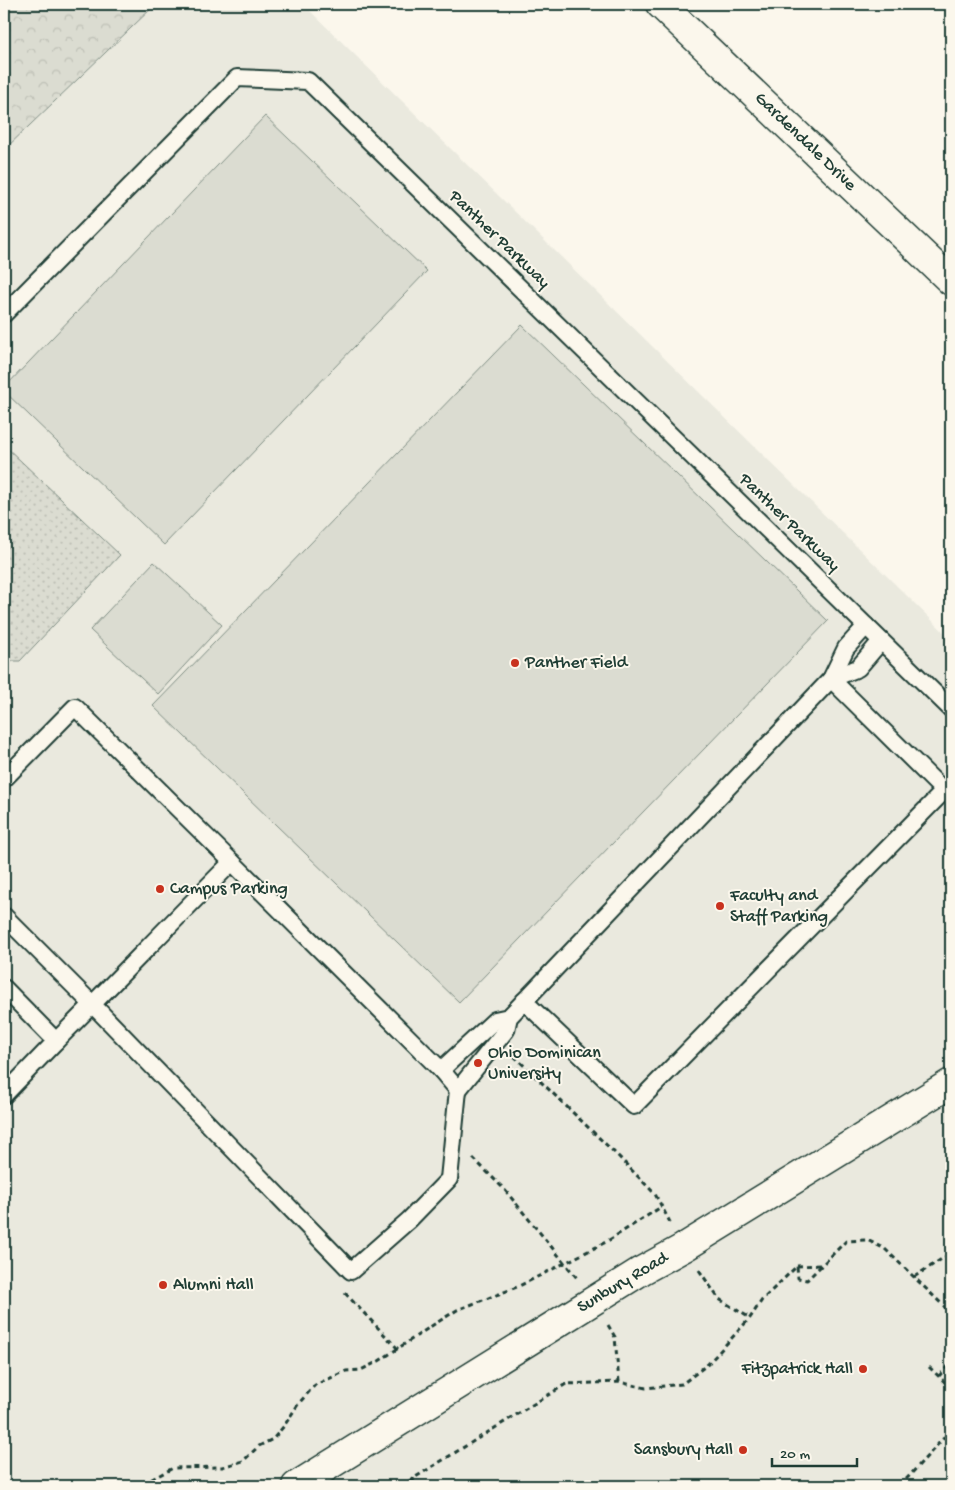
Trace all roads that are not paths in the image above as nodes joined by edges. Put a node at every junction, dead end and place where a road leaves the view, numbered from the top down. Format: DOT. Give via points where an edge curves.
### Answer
graph roads {
  1 [pos="660,4"];
  2 [pos="951,281"];
  3 [pos="4,314"];
  4 [pos="866,626"];
  5 [pos="881,641"];
  6 [pos="831,679"];
  7 [pos="951,709"];
  8 [pos="4,779"];
  9 [pos="232,862"];
  10 [pos="4,916"];
  11 [pos="4,988"];
  12 [pos="524,1001"];
  13 [pos="92,1004"];
  14 [pos="509,1017"];
  15 [pos="56,1041"];
  16 [pos="441,1070"];
  17 [pos="951,1082"];
  18 [pos="458,1090"];
  19 [pos="4,1095"];
  20 [pos="296,1486"];
  1 -- 2 [label="main road, Gardendale Drive"];
  3 -- 4 [label="lane, Panther Parkway" via="237,78 308,81"];
  4 -- 5 [label="lane, Panther Parkway"];
  4 -- 6 [label="lane" via="846,648"];
  5 -- 6 [label="lane" via="858,668"];
  5 -- 7 [label="lane, Panther Parkway"];
  6 -- 12 [label="lane"];
  6 -- 12 [label="lane" via="944,791 634,1106"];
  8 -- 9 [label="lane" via="75,707"];
  9 -- 13 [label="lane"];
  9 -- 16 [label="lane"];
  10 -- 13 [label="lane"];
  11 -- 15 [label="lane"];
  12 -- 14 [label="lane"];
  13 -- 15 [label="lane"];
  13 -- 18 [label="lane" via="351,1271 409,1220 448,1179"];
  14 -- 16 [label="lane" via="495,1020"];
  14 -- 18 [label="lane" via="506,1030"];
  15 -- 19 [label="lane"];
  16 -- 18 [label="lane"];
  17 -- 20 [label="main road, Sunbury Road"];
}
